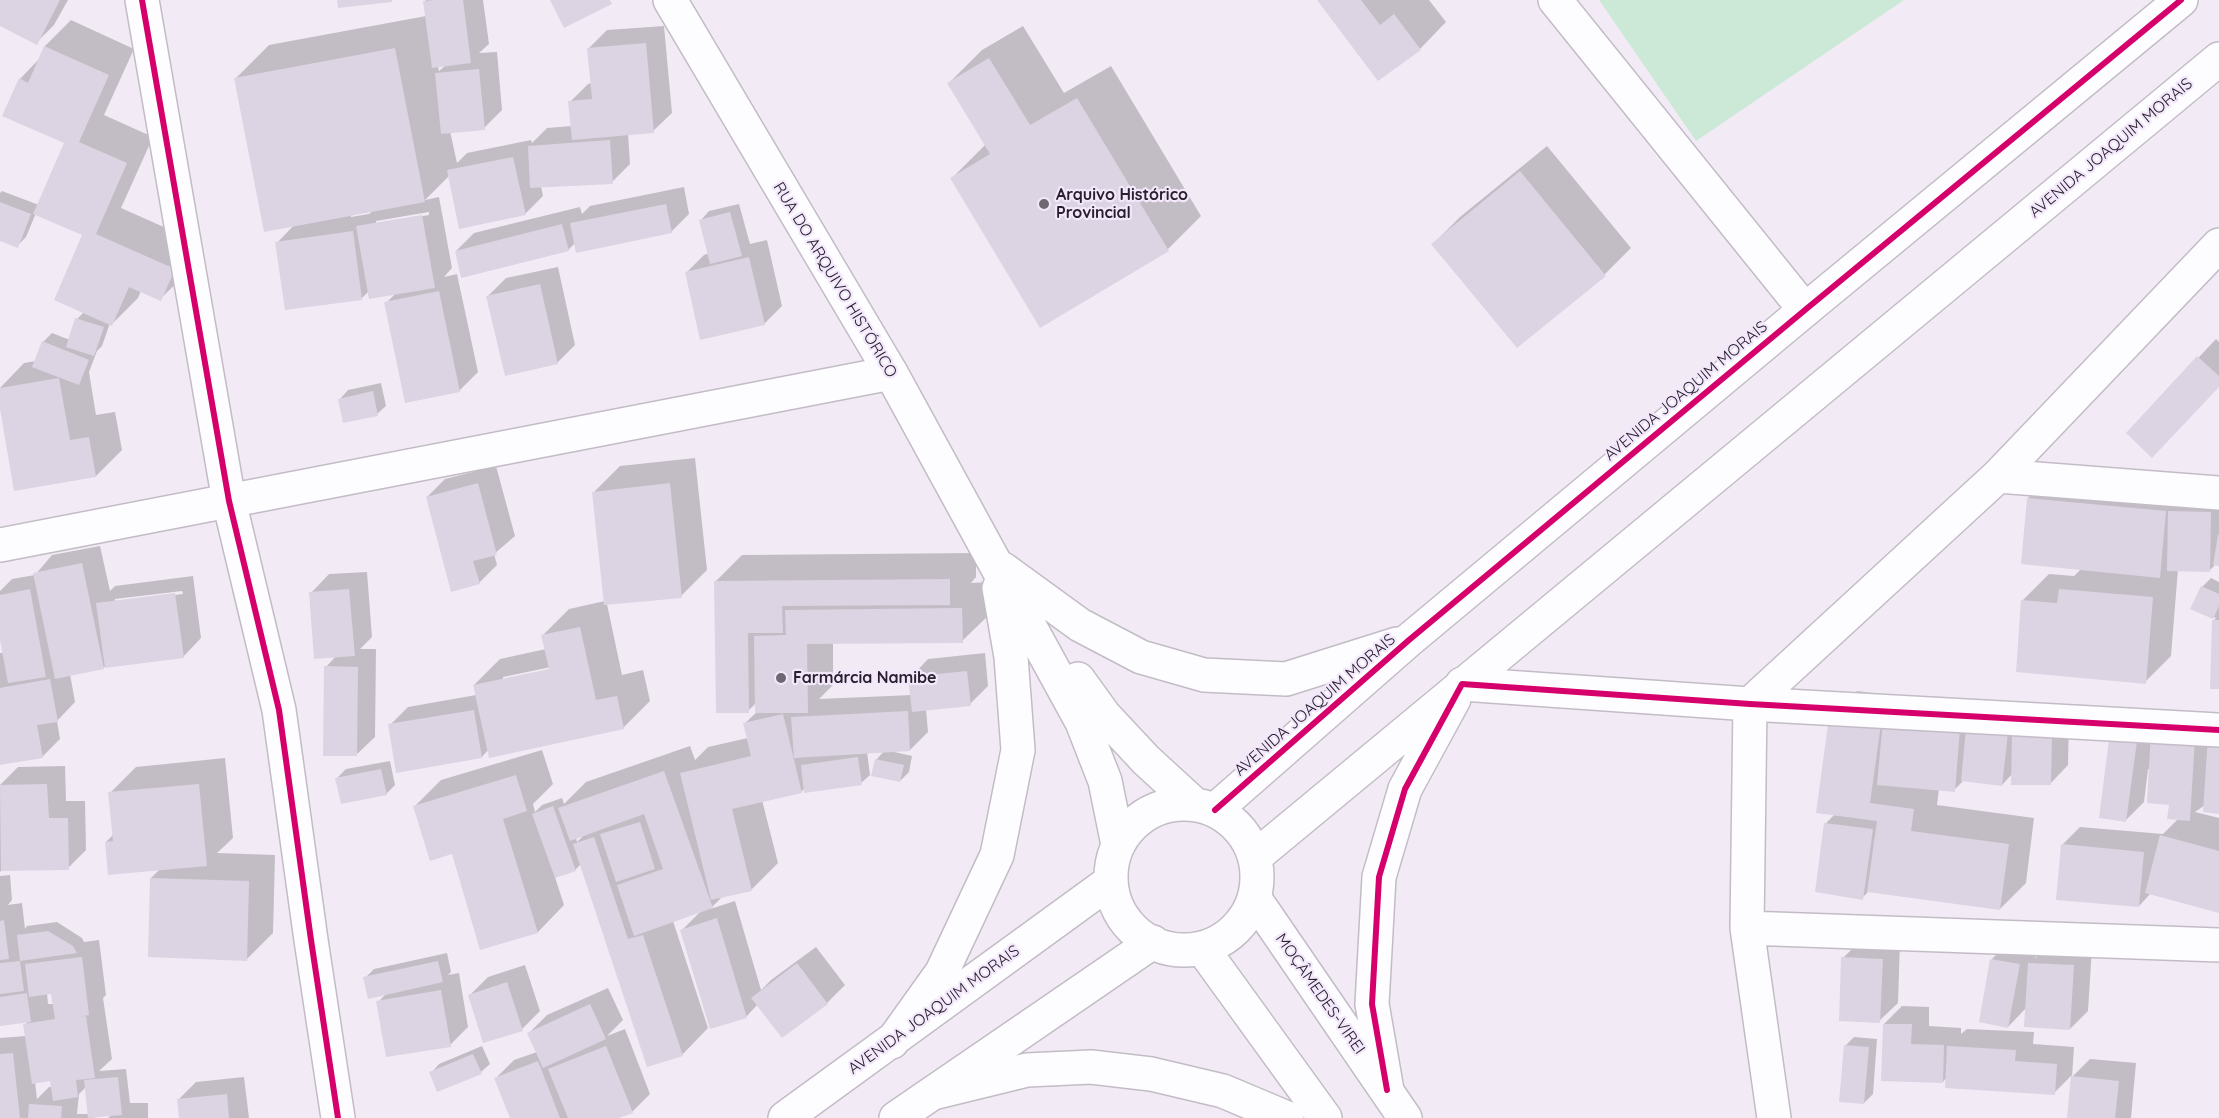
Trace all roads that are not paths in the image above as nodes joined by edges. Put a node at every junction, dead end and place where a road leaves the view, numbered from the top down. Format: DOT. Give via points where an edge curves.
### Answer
graph roads {
  1 [pos="142,0"];
  2 [pos="670,0"];
  3 [pos="1555,0"];
  4 [pos="2181,0"];
  5 [pos="2219,58"];
  6 [pos="2217,248"];
  7 [pos="1805,310"];
  8 [pos="891,373"];
  9 [pos="1998,476"];
  10 [pos="2219,493"];
  11 [pos="229,501"];
  12 [pos="0,545"];
  13 [pos="994,563"];
  14 [pos="1409,640"];
  15 [pos="1462,684"];
  16 [pos="1750,704"];
  17 [pos="2219,730"];
  18 [pos="1205,807"];
  19 [pos="1118,845"];
  20 [pos="1255,857"];
  21 [pos="1111,881"];
  22 [pos="1254,899"];
  23 [pos="1747,928"];
  24 [pos="1153,942"];
  25 [pos="2219,945"];
  26 [pos="1202,948"];
  27 [pos="892,1041"];
  28 [pos="1387,1090"];
  29 [pos="933,1093"];
  30 [pos="338,1118"];
  31 [pos="785,1118"];
  32 [pos="896,1118"];
  33 [pos="1287,1118"];
  34 [pos="1325,1118"];
  35 [pos="1405,1118"];
  36 [pos="1774,1118"];
  1 -- 11 [label="street"];
  2 -- 8 [label="street, RUA DO ARQUIVO HISTÓRICO"];
  3 -- 7 [label="street"];
  4 -- 7 [label="street, AVENIDA JOAQUIM MORAIS"];
  5 -- 15 [label="street, AVENIDA JOAQUIM MORAIS"];
  6 -- 9 [label="street"];
  7 -- 14 [label="street, AVENIDA JOAQUIM MORAIS"];
  8 -- 11 [label="street"];
  8 -- 13 [label="street, RUA DO ARQUIVO HISTÓRICO"];
  9 -- 10 [label="street"];
  9 -- 16 [label="street"];
  11 -- 12 [label="street"];
  11 -- 30 [label="street" via="279,710"];
  13 -- 14 [label="street" via="1080,625 1141,657 1204,675 1286,679"];
  13 -- 18 [label="street" via="1104,715 1146,760"];
  13 -- 19 [label="street" via="1082,722 1105,781"];
  13 -- 27 [label="street" via="1011,657 1018,750 997,855 942,972"];
  14 -- 18 [label="street, AVENIDA JOAQUIM MORAIS"];
  15 -- 16 [label="street"];
  15 -- 20 [label="street, AVENIDA JOAQUIM MORAIS"];
  15 -- 28 [label="street" via="1405,789 1379,877 1372,1004"];
  16 -- 17 [label="street"];
  16 -- 23 [label="street"];
  18 -- 19 [label="street" via="1172,805 1150,812 1132,825"];
  18 -- 20 [label="street" via="1233,822"];
  19 -- 21 [label="street"];
  20 -- 22 [label="street" via="1258,878"];
  21 -- 24 [label="street" via="1122,915"];
  21 -- 27 [label="street, AVENIDA JOAQUIM MORAIS"];
  22 -- 26 [label="street" via="1243,921 1225,938"];
  22 -- 28 [label="street, MOÇÂMEDES-VIREI"];
  23 -- 25 [label="street"];
  23 -- 36 [label="street"];
  24 -- 26 [label="street" via="1178,950"];
  24 -- 29 [label="street"];
  26 -- 34 [label="street"];
  27 -- 31 [label="street, AVENIDA JOAQUIM MORAIS"];
  28 -- 35 [label="street, MOÇÂMEDES-VIREI"];
  29 -- 32 [label="street"];
  29 -- 33 [label="street" via="1027,1070 1091,1067 1151,1074 1223,1091"];
}
